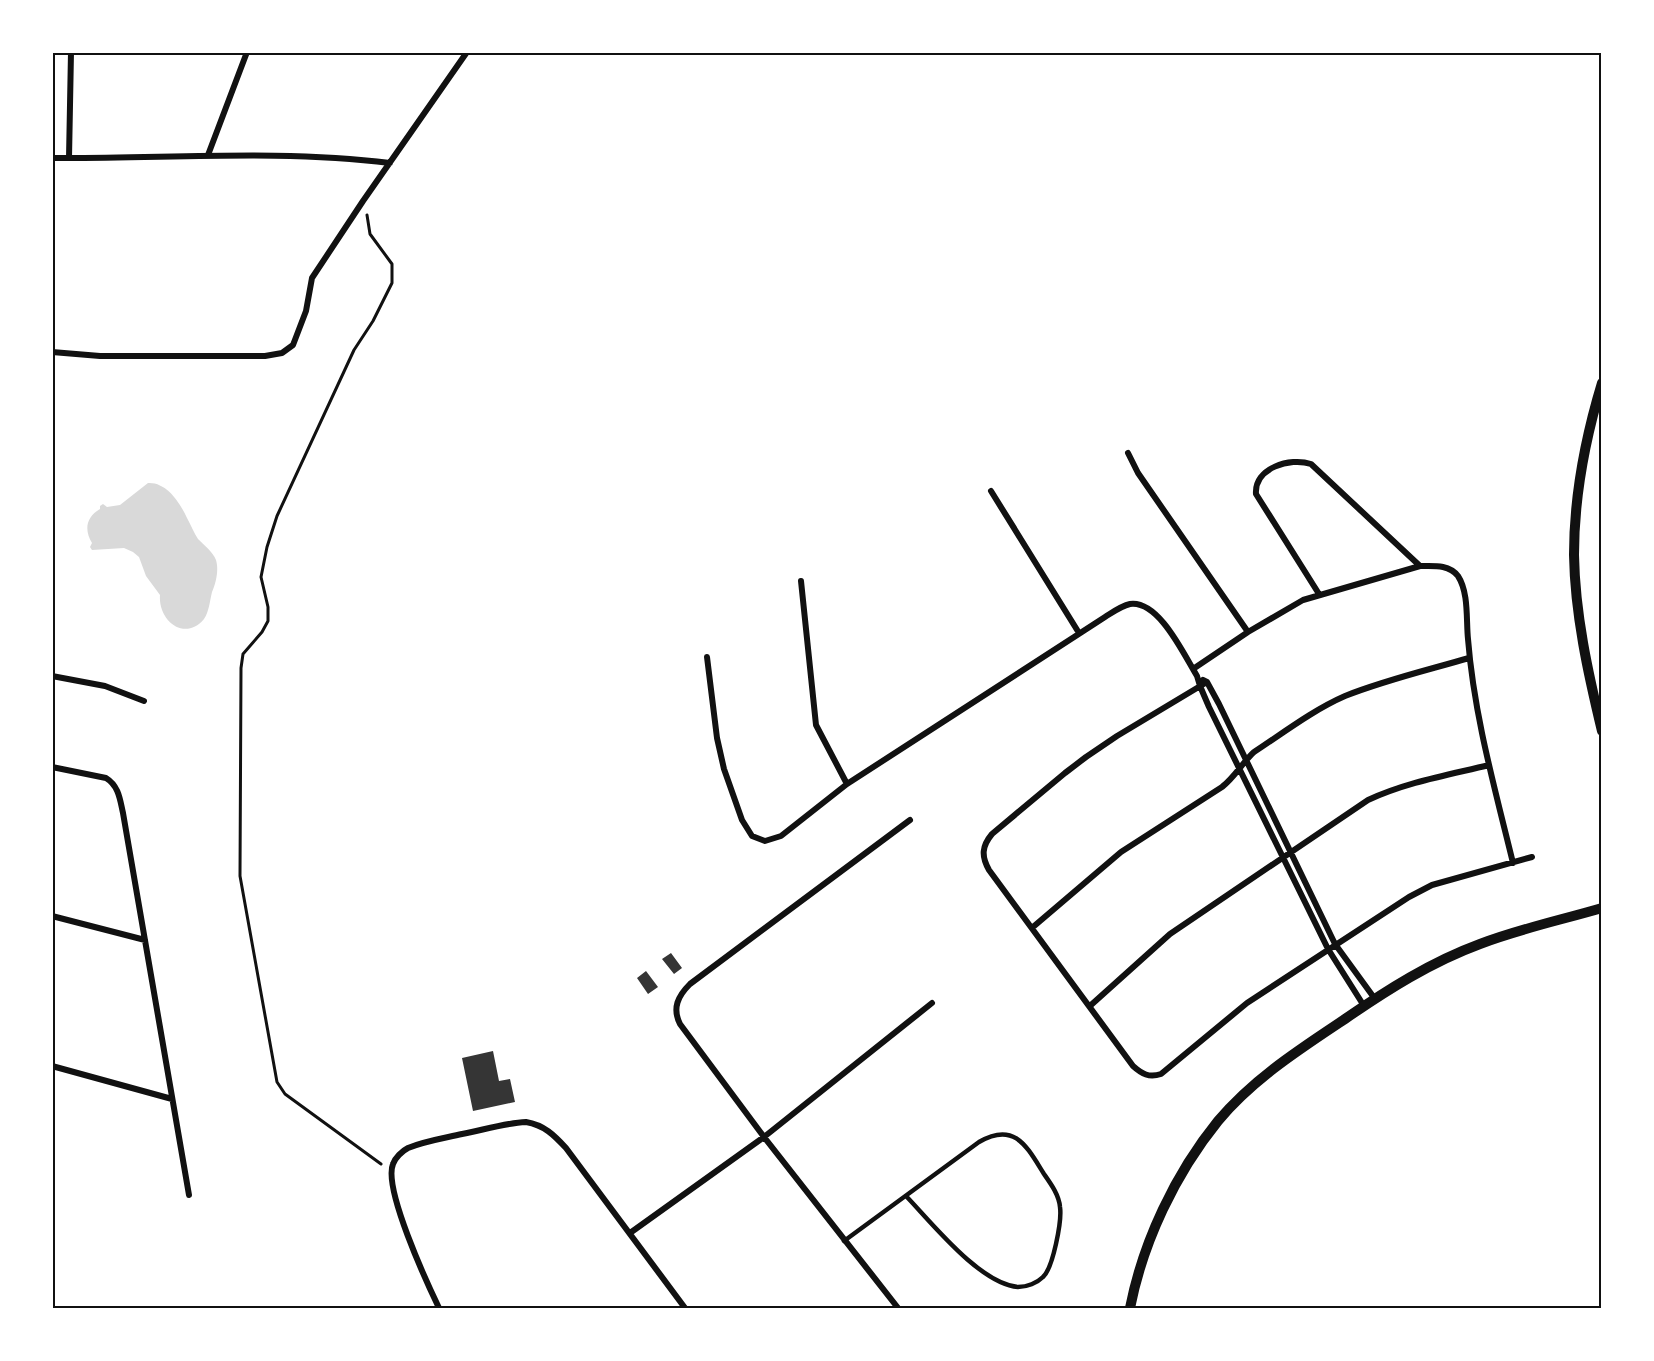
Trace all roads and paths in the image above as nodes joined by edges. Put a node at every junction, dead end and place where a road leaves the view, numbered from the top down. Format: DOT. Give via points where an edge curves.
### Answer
graph roads {
  1 [pos="71,52"];
  2 [pos="247,52"];
  3 [pos="467,52"];
  4 [pos="208,155"];
  5 [pos="52,158"];
  6 [pos="69,158"];
  7 [pos="390,164"];
  8 [pos="363,201"];
  9 [pos="52,352"];
  10 [pos="1602,383"];
  11 [pos="1128,453"];
  12 [pos="991,491"];
  13 [pos="1420,566"];
  14 [pos="801,581"];
  15 [pos="1319,594"];
  16 [pos="1248,632"];
  17 [pos="1079,633"];
  18 [pos="707,657"];
  19 [pos="1469,658"];
  20 [pos="1193,669"];
  21 [pos="52,676"];
  22 [pos="1197,676"];
  23 [pos="1207,682"];
  24 [pos="1200,686"];
  25 [pos="144,701"];
  26 [pos="1602,731"];
  27 [pos="1246,759"];
  28 [pos="1489,765"];
  29 [pos="52,767"];
  30 [pos="1240,767"];
  31 [pos="847,784"];
  32 [pos="910,820"];
  33 [pos="1292,854"];
  34 [pos="1532,857"];
  35 [pos="1285,858"];
  36 [pos="1513,863"];
  37 [pos="1602,908"];
  38 [pos="52,916"];
  39 [pos="1032,927"];
  40 [pos="145,940"];
  41 [pos="1335,945"];
  42 [pos="1328,949"];
  43 [pos="1375,999"];
  44 [pos="932,1003"];
  45 [pos="1091,1005"];
  46 [pos="1364,1006"];
  47 [pos="52,1066"];
  48 [pos="172,1099"];
  49 [pos="764,1137"];
  50 [pos="392,1166"];
  51 [pos="189,1195"];
  52 [pos="906,1196"];
  53 [pos="630,1233"];
  54 [pos="844,1241"];
  55 [pos="439,1308"];
  56 [pos="685,1308"];
  57 [pos="898,1308"];
  58 [pos="1130,1308"];
  1 -- 6 [label="street"];
  2 -- 4 [label="street"];
  3 -- 7 [label="street"];
  4 -- 6 [label="street"];
  4 -- 7 [label="street" via="338,157"];
  5 -- 6 [label="street"];
  7 -- 8 [label="street"];
  8 -- 9 [label="street" via="312,278 299,332 293,345 282,353 100,356"];
  8 -- 50 [label="path" via="370,234 392,264 392,283 354,351 277,516 263,560 261,577 268,621 243,654 241,668 240,876 277,1082 285,1094 379,1163"];
  10 -- 26 [label="street" via="1582,462 1574,555 1586,662"];
  11 -- 16 [label="street"];
  12 -- 17 [label="street"];
  13 -- 15 [label="street"];
  13 -- 15 [label="street" via="1311,464 1292,462 1272,468 1257,482 1256,494"];
  13 -- 19 [label="street" via="1447,568 1458,577 1465,601"];
  14 -- 31 [label="street" via="816,725"];
  15 -- 16 [label="street"];
  16 -- 20 [label="street"];
  17 -- 20 [label="street" via="1123,606 1146,606 1163,621"];
  17 -- 31 [label="street"];
  18 -- 31 [label="street" via="724,769 742,820 752,836 765,841 781,836"];
  19 -- 27 [label="street" via="1344,697"];
  19 -- 28 [label="street"];
  20 -- 22 [label="street"];
  21 -- 25 [label="street" via="105,686"];
  22 -- 23 [label="street"];
  22 -- 24 [label="street"];
  23 -- 24 [label="street"];
  23 -- 27 [label="street"];
  24 -- 30 [label="street"];
  24 -- 39 [label="street" via="1065,772 987,840 984,861"];
  27 -- 30 [label="street"];
  27 -- 33 [label="street"];
  28 -- 33 [label="street" via="1388,790"];
  28 -- 36 [label="street"];
  29 -- 40 [label="street" via="106,778 117,789"];
  30 -- 35 [label="street"];
  30 -- 39 [label="street" via="1222,787 1121,852"];
  32 -- 49 [label="street" via="690,984 679,997 676,1011 681,1024"];
  33 -- 35 [label="street"];
  33 -- 41 [label="street"];
  34 -- 36 [label="street"];
  35 -- 42 [label="street"];
  35 -- 45 [label="street" via="1170,934"];
  36 -- 41 [label="street" via="1432,885"];
  37 -- 43 [label="street" via="1480,944 1441,961"];
  38 -- 40 [label="street"];
  39 -- 45 [label="street"];
  40 -- 48 [label="street"];
  41 -- 42 [label="street"];
  41 -- 43 [label="street"];
  42 -- 45 [label="street" via="1247,1003 1156,1076 1147,1076 1133,1066"];
  42 -- 46 [label="street"];
  43 -- 46 [label="street"];
  44 -- 49 [label="street"];
  46 -- 58 [label="street" via="1284,1060 1219,1120 1161,1214"];
  47 -- 48 [label="street"];
  48 -- 51 [label="street"];
  49 -- 53 [label="street"];
  49 -- 54 [label="street"];
  50 -- 53 [label="street" via="407,1148 516,1122 537,1124 566,1148"];
  50 -- 55 [label="street" via="399,1208 414,1255"];
  52 -- 52 [label="lane" via="954,1248 996,1279 1017,1287 1028,1286 1044,1277 1049,1269 1060,1205 1027,1146 1012,1136 991,1134"];
  52 -- 54 [label="lane"];
  53 -- 56 [label="street"];
  54 -- 57 [label="street"];
}
